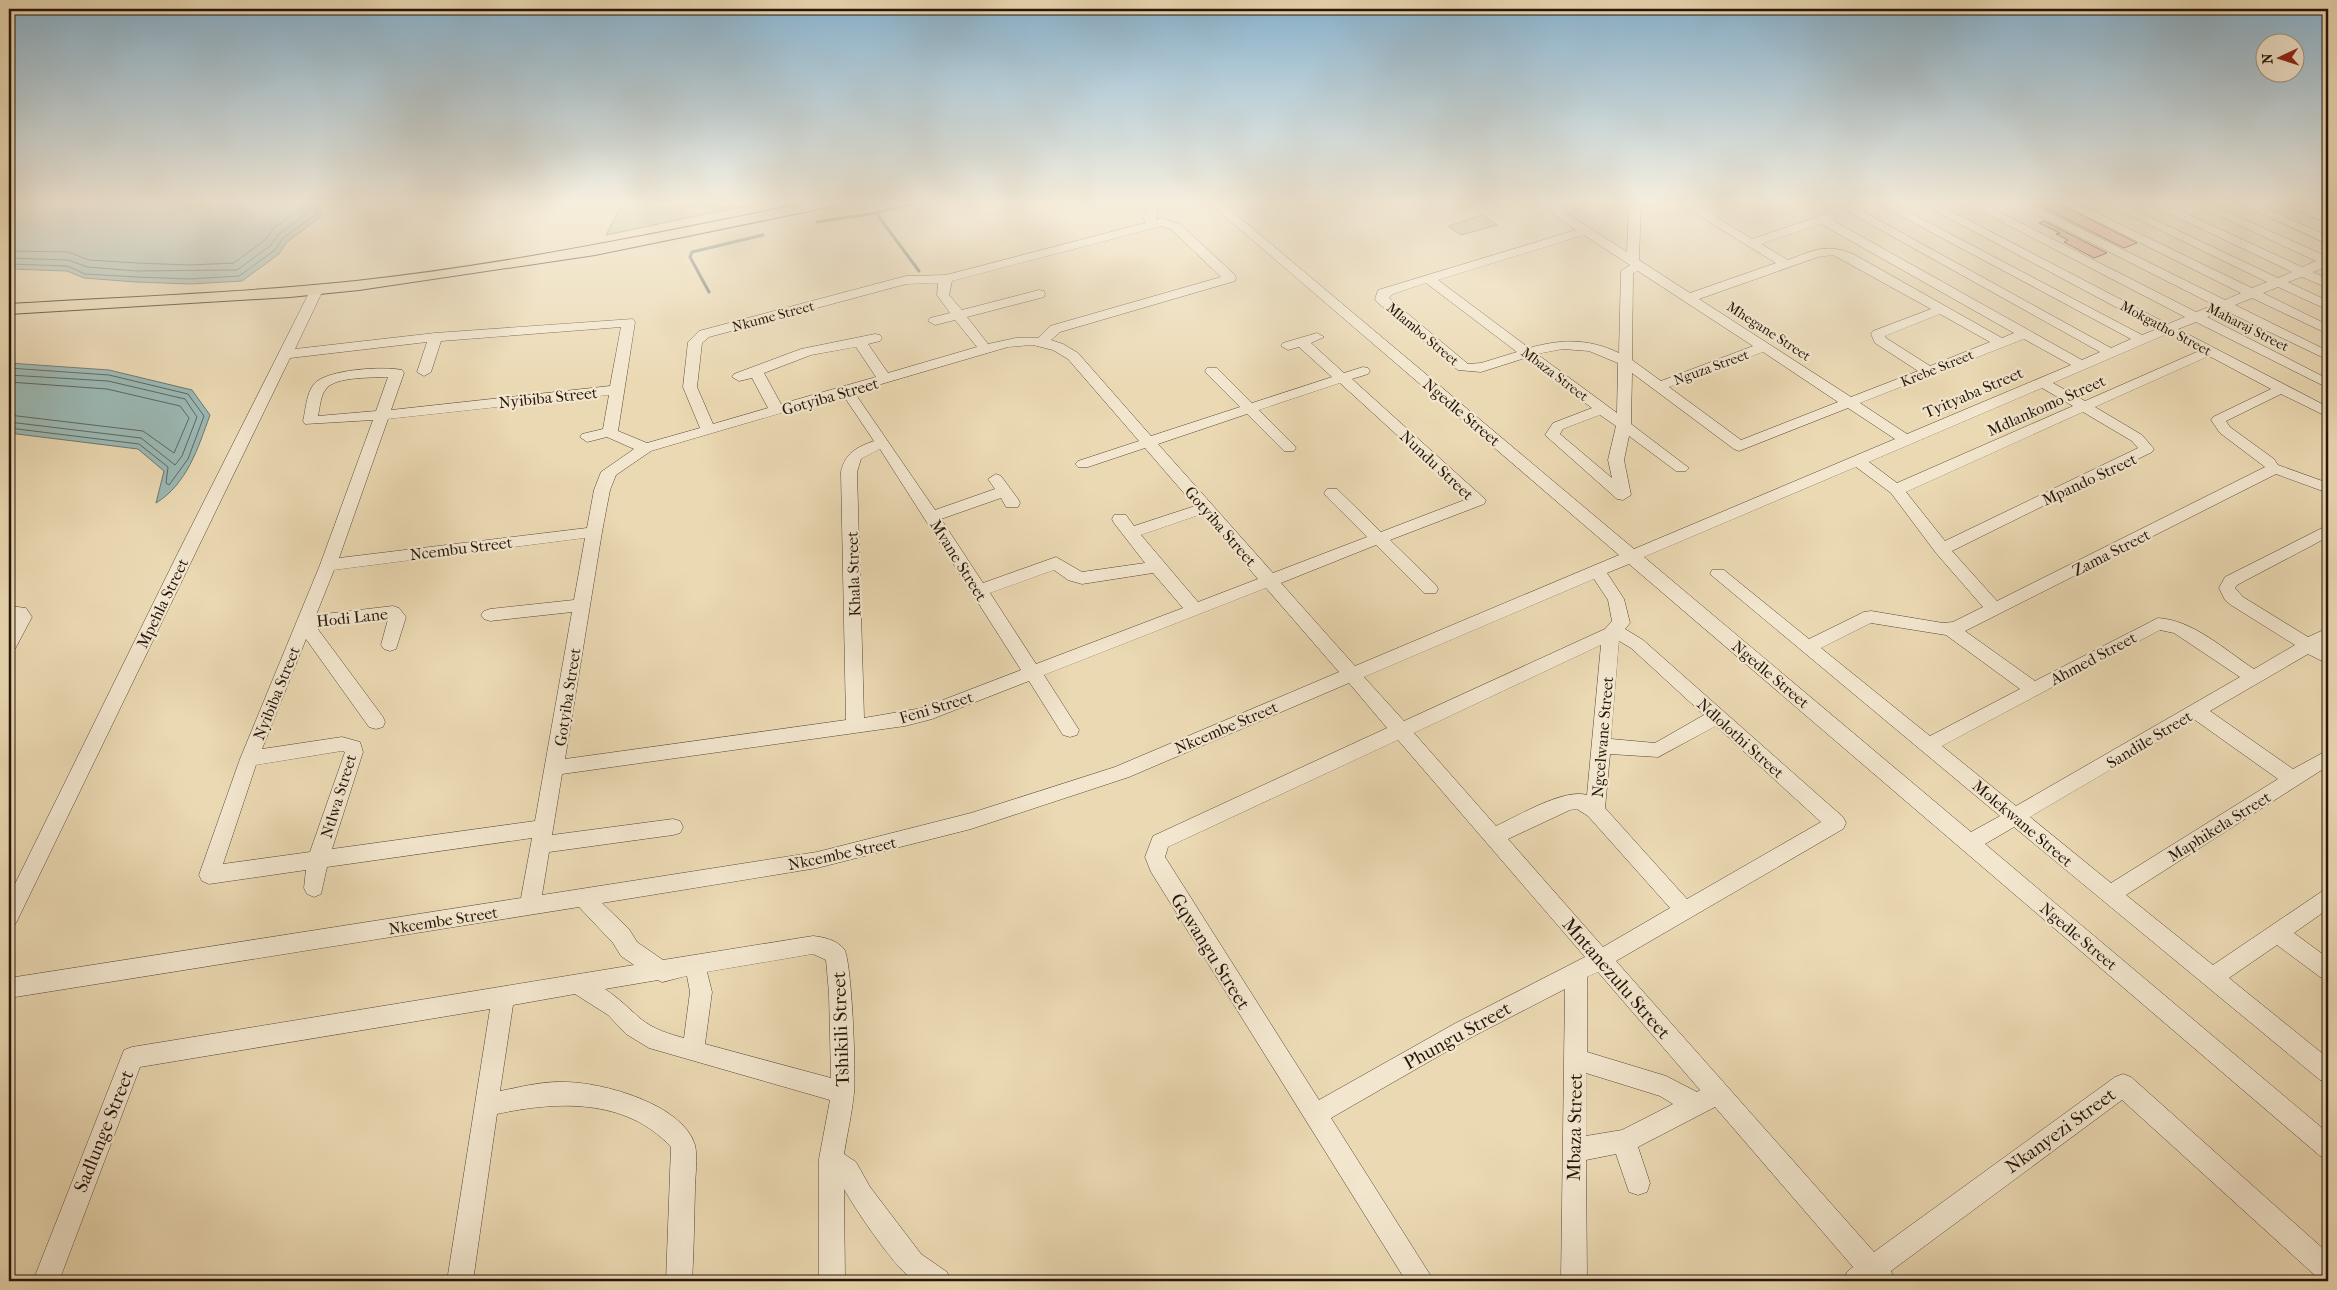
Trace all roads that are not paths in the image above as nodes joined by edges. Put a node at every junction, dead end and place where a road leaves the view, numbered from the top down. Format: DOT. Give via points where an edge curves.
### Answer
graph roads {
  1 [pos="524,261"];
  2 [pos="1012,261"];
  3 [pos="1212,261"];
  4 [pos="1284,261"];
  5 [pos="1489,261"];
  6 [pos="1632,261"];
  7 [pos="1781,261"];
  8 [pos="1794,261"];
  9 [pos="1855,261"];
  10 [pos="1897,261"];
  11 [pos="1944,261"];
  12 [pos="1992,261"];
  13 [pos="2038,261"];
  14 [pos="2086,261"];
  15 [pos="2103,261"];
  16 [pos="2137,261"];
  17 [pos="2186,261"];
  18 [pos="2233,261"];
  19 [pos="2279,261"];
  20 [pos="2328,261"];
  21 [pos="1636,264"];
  22 [pos="1786,264"];
  23 [pos="2093,265"];
  24 [pos="2302,272"];
  25 [pos="2066,276"];
  26 [pos="946,279"];
  27 [pos="1430,280"];
  28 [pos="2277,282"];
  29 [pos="2328,284"];
  30 [pos="2039,286"];
  31 [pos="317,290"];
  32 [pos="2252,293"];
  33 [pos="1039,294"];
  34 [pos="2009,297"];
  35 [pos="1688,298"];
  36 [pos="2225,305"];
  37 [pos="2328,306"];
  38 [pos="1980,308"];
  39 [pos="9,309"];
  40 [pos="1941,309"];
  41 [pos="959,315"];
  42 [pos="2196,318"];
  43 [pos="935,321"];
  44 [pos="2169,329"];
  45 [pos="2328,330"];
  46 [pos="2024,334"];
  47 [pos="435,337"];
  48 [pos="1317,337"];
  49 [pos="875,338"];
  50 [pos="2142,340"];
  51 [pos="1042,341"];
  52 [pos="860,342"];
  53 [pos="1302,342"];
  54 [pos="2001,343"];
  55 [pos="1288,346"];
  56 [pos="1764,347"];
  57 [pos="986,350"];
  58 [pos="2210,351"];
  59 [pos="2325,351"];
  60 [pos="1527,353"];
  61 [pos="2111,353"];
  62 [pos="285,354"];
  63 [pos="1625,361"];
  64 [pos="2289,364"];
  65 [pos="2081,365"];
  66 [pos="1212,371"];
  67 [pos="1363,371"];
  68 [pos="1928,371"];
  69 [pos="424,372"];
  70 [pos="756,372"];
  71 [pos="739,377"];
  72 [pos="2260,377"];
  73 [pos="1342,378"];
  74 [pos="885,380"];
  75 [pos="2042,382"];
  76 [pos="2328,384"];
  77 [pos="1657,387"];
  78 [pos="2281,389"];
  79 [pos="616,390"];
  80 [pos="846,390"];
  81 [pos="1849,402"];
  82 [pos="2084,408"];
  83 [pos="1249,409"];
  84 [pos="1602,409"];
  85 [pos="777,411"];
  86 [pos="2328,413"];
  87 [pos="382,415"];
  88 [pos="1624,424"];
  89 [pos="709,431"];
  90 [pos="610,432"];
  91 [pos="587,437"];
  92 [pos="1905,439"];
  93 [pos="883,443"];
  94 [pos="1148,443"];
  95 [pos="646,448"];
  96 [pos="1289,448"];
  97 [pos="1857,460"];
  98 [pos="1083,464"];
  99 [pos="1681,468"];
  100 [pos="2273,468"];
  101 [pos="2328,488"];
  102 [pos="1896,490"];
  103 [pos="1004,491"];
  104 [pos="1332,493"];
  105 [pos="1204,508"];
  106 [pos="932,516"];
  107 [pos="1120,519"];
  108 [pos="2328,530"];
  109 [pos="594,532"];
  110 [pos="1130,533"];
  111 [pos="1379,540"];
  112 [pos="1942,548"];
  113 [pos="1631,556"];
  114 [pos="328,565"];
  115 [pos="1157,567"];
  116 [pos="1597,571"];
  117 [pos="1718,574"];
  118 [pos="1270,582"];
  119 [pos="1430,590"];
  120 [pos="978,591"];
  121 [pos="582,606"];
  122 [pos="1196,610"];
  123 [pos="1995,610"];
  124 [pos="9,612"];
  125 [pos="490,615"];
  126 [pos="304,623"];
  127 [pos="1950,629"];
  128 [pos="1611,634"];
  129 [pos="2328,634"];
  130 [pos="9,645"];
  131 [pos="390,645"];
  132 [pos="2308,646"];
  133 [pos="1808,647"];
  134 [pos="2328,658"];
  135 [pos="1352,673"];
  136 [pos="1032,674"];
  137 [pos="2254,677"];
  138 [pos="2034,689"];
  139 [pos="2196,711"];
  140 [pos="1717,716"];
  141 [pos="376,722"];
  142 [pos="854,726"];
  143 [pos="1070,730"];
  144 [pos="1402,731"];
  145 [pos="1930,745"];
  146 [pos="1601,746"];
  147 [pos="2328,757"];
  148 [pos="249,759"];
  149 [pos="555,768"];
  150 [pos="2293,779"];
  151 [pos="1595,810"];
  152 [pos="2017,818"];
  153 [pos="674,827"];
  154 [pos="1494,836"];
  155 [pos="543,837"];
  156 [pos="1970,844"];
  157 [pos="318,860"];
  158 [pos="314,888"];
  159 [pos="2110,894"];
  160 [pos="584,898"];
  161 [pos="2328,898"];
  162 [pos="530,906"];
  163 [pos="1684,912"];
  164 [pos="9,917"];
  165 [pos="2278,934"];
  166 [pos="1600,959"];
  167 [pos="692,966"];
  168 [pos="2328,970"];
  169 [pos="662,972"];
  170 [pos="1576,972"];
  171 [pos="2213,977"];
  172 [pos="579,985"];
  173 [pos="9,988"];
  174 [pos="502,997"];
  175 [pos="272,1036"];
  176 [pos="693,1052"];
  177 [pos="1575,1059"];
  178 [pos="2328,1072"];
  179 [pos="843,1092"];
  180 [pos="1718,1094"];
  181 [pos="1696,1104"];
  182 [pos="487,1105"];
  183 [pos="1315,1115"];
  184 [pos="1624,1141"];
  185 [pos="2328,1148"];
  186 [pos="1574,1150"];
  187 [pos="831,1159"];
  188 [pos="1638,1183"];
  189 [pos="2328,1270"];
  190 [pos="1870,1277"];
  191 [pos="46,1281"];
  192 [pos="460,1281"];
  193 [pos="679,1281"];
  194 [pos="832,1281"];
  195 [pos="938,1281"];
  196 [pos="1421,1281"];
  197 [pos="1574,1281"];
  1 -- 31 [label="main road"];
  2 -- 26 [label="street, Nkume Street"];
  3 -- 51 [label="street" via="1230,278 1055,329"];
  4 -- 113 [label="street, Ngedle Street"];
  5 -- 27 [label="street, Mlambo Street"];
  6 -- 21 [label="street, Mhegane Street"];
  7 -- 22 [label="street"];
  8 -- 22 [label="street"];
  9 -- 40 [label="street"];
  10 -- 38 [label="street"];
  11 -- 34 [label="street"];
  12 -- 30 [label="street"];
  13 -- 25 [label="street, Mokgatho Street"];
  14 -- 23 [label="street, Maharaj Street"];
  15 -- 23 [label="street"];
  16 -- 36 [label="street"];
  17 -- 32 [label="street"];
  18 -- 28 [label="street"];
  19 -- 24 [label="street"];
  20 -- 24 [label="street, Tyityaba Street"];
  21 -- 35 [label="street, Mhegane Street"];
  21 -- 63 [label="street" via="1627,271"];
  22 -- 35 [label="street"];
  23 -- 25 [label="street"];
  23 -- 42 [label="street, Maharaj Street"];
  24 -- 28 [label="street, Tyityaba Street"];
  24 -- 29 [label="street"];
  25 -- 30 [label="street"];
  25 -- 44 [label="street, Mokgatho Street"];
  26 -- 41 [label="street" via="942,292"];
  26 -- 89 [label="street, Nkume Street" via="912,279 864,290 697,338 690,387"];
  27 -- 60 [label="street, Mbaza Street"];
  27 -- 60 [label="street, Mlambo Street" via="1388,291 1382,300 1462,367 1482,368"];
  28 -- 32 [label="street, Tyityaba Street"];
  28 -- 37 [label="street"];
  30 -- 34 [label="street"];
  30 -- 50 [label="street"];
  31 -- 39 [label="main road"];
  31 -- 62 [label="street, Mpehla Street"];
  32 -- 36 [label="street, Tyityaba Street"];
  32 -- 45 [label="street"];
  33 -- 41 [label="street"];
  34 -- 38 [label="street"];
  34 -- 61 [label="street"];
  35 -- 56 [label="street, Mhegane Street"];
  36 -- 42 [label="street, Tyityaba Street"];
  36 -- 59 [label="street"];
  38 -- 46 [label="street"];
  40 -- 54 [label="street"];
  40 -- 68 [label="street" via="1878,334 1880,340"];
  41 -- 43 [label="street"];
  41 -- 57 [label="street"];
  42 -- 44 [label="street, Tyityaba Street"];
  42 -- 64 [label="street, Maharaj Street"];
  44 -- 50 [label="street, Tyityaba Street"];
  44 -- 58 [label="street, Mokgatho Street"];
  46 -- 54 [label="street, Krebe Street"];
  46 -- 65 [label="street"];
  47 -- 62 [label="street"];
  47 -- 69 [label="street"];
  47 -- 79 [label="street" via="628,322"];
  48 -- 53 [label="street"];
  49 -- 52 [label="street"];
  50 -- 61 [label="street, Tyityaba Street"];
  51 -- 57 [label="street, Gotyiba Street" via="1019,341"];
  51 -- 94 [label="street, Gotyiba Street" via="1057,345 1073,356"];
  52 -- 70 [label="street" via="804,352"];
  52 -- 74 [label="street"];
  53 -- 55 [label="street"];
  53 -- 73 [label="street, Nundu Street"];
  54 -- 68 [label="street, Krebe Street"];
  56 -- 77 [label="street, Nguza Street"];
  56 -- 81 [label="street, Mhegane Street"];
  57 -- 74 [label="street, Gotyiba Street"];
  58 -- 72 [label="street, Mokgatho Street"];
  58 -- 82 [label="street, Mdlankomo Street"];
  59 -- 64 [label="street"];
  60 -- 63 [label="street, Mlambo Street" via="1551,345 1577,344 1606,351"];
  60 -- 84 [label="street, Mbaza Street"];
  61 -- 65 [label="street, Tyityaba Street"];
  62 -- 164 [label="street, Mpehla Street"];
  63 -- 77 [label="street, Mlambo Street"];
  63 -- 88 [label="street"];
  64 -- 72 [label="street"];
  64 -- 76 [label="street, Maharaj Street"];
  65 -- 75 [label="street, Tyityaba Street"];
  66 -- 83 [label="street"];
  67 -- 73 [label="street"];
  68 -- 81 [label="street, Krebe Street"];
  70 -- 71 [label="street"];
  70 -- 85 [label="street"];
  72 -- 78 [label="street, Mokgatho Street"];
  73 -- 83 [label="street"];
  73 -- 111 [label="street, Nundu Street" via="1478,500"];
  74 -- 80 [label="street, Gotyiba Street"];
  75 -- 82 [label="street, Mpando Street"];
  75 -- 92 [label="street, Tyityaba Street"];
  77 -- 81 [label="street, Mlambo Street" via="1739,446"];
  78 -- 86 [label="street, Mokgatho Street"];
  78 -- 100 [label="street" via="2218,420 2220,426 2266,459"];
  79 -- 87 [label="street, Nyibiba Street"];
  79 -- 90 [label="street"];
  80 -- 85 [label="street, Gotyiba Street"];
  80 -- 93 [label="street, Mvane Street"];
  81 -- 92 [label="street, Mhegane Street"];
  82 -- 102 [label="street, Mdlankomo Street"];
  82 -- 112 [label="street, Mpando Street" via="2137,438 2147,449"];
  83 -- 94 [label="street"];
  83 -- 96 [label="street"];
  84 -- 88 [label="street, Mbaza Street"];
  84 -- 88 [label="street" via="1558,426 1552,435 1623,495 1616,460"];
  85 -- 89 [label="street, Gotyiba Street"];
  87 -- 87 [label="street" via="355,417 310,421 317,392 324,382 341,377 397,374"];
  87 -- 114 [label="street, Nyibiba Street"];
  88 -- 99 [label="street, Mbaza Street"];
  89 -- 95 [label="street, Gotyiba Street"];
  90 -- 91 [label="street"];
  90 -- 95 [label="street" via="615,438"];
  92 -- 97 [label="street, Tyityaba Street"];
  93 -- 106 [label="street, Mvane Street"];
  93 -- 142 [label="street, Khala Street" via="861,451 854,457 849,472"];
  94 -- 98 [label="street"];
  94 -- 105 [label="street, Gotyiba Street"];
  95 -- 109 [label="street, Gotyiba Street" via="609,472"];
  97 -- 102 [label="street"];
  97 -- 113 [label="street, Tyityaba Street"];
  100 -- 101 [label="street"];
  100 -- 123 [label="street, Zama Street" via="2267,474"];
  102 -- 112 [label="street"];
  103 -- 106 [label="street"];
  104 -- 111 [label="street"];
  105 -- 110 [label="street"];
  105 -- 118 [label="street, Gotyiba Street"];
  106 -- 120 [label="street, Mvane Street"];
  107 -- 110 [label="street"];
  108 -- 132 [label="street" via="2227,585 2228,592 2237,601"];
  109 -- 114 [label="street, Ncembu Street"];
  109 -- 121 [label="street, Gotyiba Street"];
  110 -- 115 [label="street"];
  111 -- 118 [label="street, Nundu Street"];
  111 -- 119 [label="street"];
  112 -- 123 [label="street"];
  113 -- 116 [label="street, Nkcembe Street"];
  113 -- 156 [label="street, Ngedle Street"];
  114 -- 126 [label="street, Nyibiba Street"];
  115 -- 120 [label="street" via="1082,578 1056,563"];
  115 -- 122 [label="street"];
  116 -- 128 [label="street, Ngcelwane Street" via="1612,590 1619,610 1621,623"];
  116 -- 135 [label="street, Nkcembe Street"];
  117 -- 133 [label="street, Molekwane Street"];
  118 -- 122 [label="street, Feni Street"];
  118 -- 135 [label="street, Gotyiba Street"];
  120 -- 136 [label="street, Mvane Street"];
  121 -- 125 [label="street"];
  121 -- 149 [label="street, Gotyiba Street"];
  122 -- 136 [label="street, Feni Street"];
  123 -- 127 [label="street, Zama Street"];
  124 -- 130 [label="street" via="20,612 23,617"];
  126 -- 131 [label="street, Hodi Lane" via="393,612 397,617"];
  126 -- 141 [label="street"];
  126 -- 148 [label="street, Nyibiba Street"];
  127 -- 133 [label="street" via="1871,617"];
  127 -- 138 [label="street"];
  128 -- 140 [label="street, Ndlolothi Street" via="1623,635 1637,644"];
  128 -- 144 [label="street"];
  128 -- 146 [label="street, Ngcelwane Street"];
  129 -- 132 [label="street, Sandile Street"];
  132 -- 134 [label="street"];
  132 -- 137 [label="street, Sandile Street"];
  133 -- 145 [label="street, Molekwane Street"];
  135 -- 144 [label="street, Mntanezulu Street"];
  135 -- 160 [label="street, Nkcembe Street" via="1122,772 950,827 817,860"];
  136 -- 142 [label="street, Feni Street" via="926,714"];
  136 -- 143 [label="street, Mvane Street"];
  137 -- 138 [label="street, Ahmed Street" via="2180,629 2158,624"];
  137 -- 139 [label="street, Sandile Street"];
  138 -- 145 [label="street, Ahmed Street"];
  139 -- 150 [label="street"];
  139 -- 152 [label="street, Sandile Street"];
  140 -- 146 [label="street" via="1658,750"];
  140 -- 163 [label="street, Ndlolothi Street" via="1836,824"];
  142 -- 149 [label="street, Feni Street"];
  144 -- 154 [label="street, Mntanezulu Street"];
  144 -- 183 [label="street, Gqwangu Street" via="1167,837 1160,842 1155,857"];
  145 -- 152 [label="street, Molekwane Street"];
  146 -- 151 [label="street, Ngcelwane Street"];
  147 -- 150 [label="street, Maphikela Street"];
  148 -- 157 [label="street, Ntlwa Street" via="342,744 353,747"];
  148 -- 157 [label="street, Nyibiba Street" via="209,876"];
  149 -- 155 [label="street, Gotyiba Street"];
  150 -- 159 [label="street, Maphikela Street"];
  151 -- 154 [label="street" via="1580,801 1572,801"];
  151 -- 163 [label="street, Ngcelwane Street"];
  152 -- 156 [label="street, Sandile Street"];
  152 -- 159 [label="street, Molekwane Street"];
  153 -- 155 [label="street, Nyibiba Street"];
  154 -- 166 [label="street, Mntanezulu Street"];
  155 -- 157 [label="street, Nyibiba Street"];
  155 -- 162 [label="street, Gotyiba Street"];
  156 -- 185 [label="street, Ngedle Street"];
  157 -- 158 [label="street"];
  159 -- 171 [label="street, Molekwane Street"];
  160 -- 162 [label="street, Nkcembe Street"];
  160 -- 169 [label="street" via="621,936 629,949"];
  161 -- 165 [label="street"];
  162 -- 173 [label="street, Nkcembe Street"];
  163 -- 166 [label="street, Ndlolothi Street"];
  165 -- 168 [label="street"];
  165 -- 171 [label="street"];
  166 -- 170 [label="street, Phungu Street"];
  166 -- 180 [label="street, Mntanezulu Street"];
  167 -- 169 [label="street, Tshikili Street"];
  167 -- 176 [label="street" via="700,981 701,992"];
  167 -- 179 [label="street, Tshikili Street" via="814,945 836,955"];
  169 -- 172 [label="street, Tshikili Street"];
  170 -- 177 [label="street, Mbaza Street"];
  170 -- 183 [label="street, Phungu Street" via="1462,1031"];
  171 -- 178 [label="street, Molekwane Street"];
  172 -- 174 [label="street, Tshikili Street"];
  172 -- 176 [label="street" via="616,1008 634,1027 657,1041"];
  174 -- 175 [label="street, Tshikili Street"];
  174 -- 182 [label="street"];
  175 -- 191 [label="street, Sadlunge Street" via="132,1058"];
  176 -- 179 [label="street"];
  177 -- 181 [label="street" via="1666,1087"];
  177 -- 186 [label="street, Mbaza Street"];
  179 -- 187 [label="street, Tshikili Street"];
  180 -- 181 [label="street"];
  180 -- 190 [label="street, Mntanezulu Street"];
  181 -- 184 [label="street"];
  182 -- 192 [label="street"];
  182 -- 193 [label="street" via="541,1095 585,1094 639,1111 671,1128 681,1140 684,1153"];
  183 -- 196 [label="street, Gqwangu Street"];
  184 -- 186 [label="street"];
  184 -- 188 [label="street"];
  186 -- 197 [label="street, Mbaza Street"];
  187 -- 194 [label="street, Tshikili Street"];
  187 -- 195 [label="street" via="847,1171 861,1196 912,1263"];
  189 -- 190 [label="street, Nkanyezi Street" via="2122,1085"];
}
